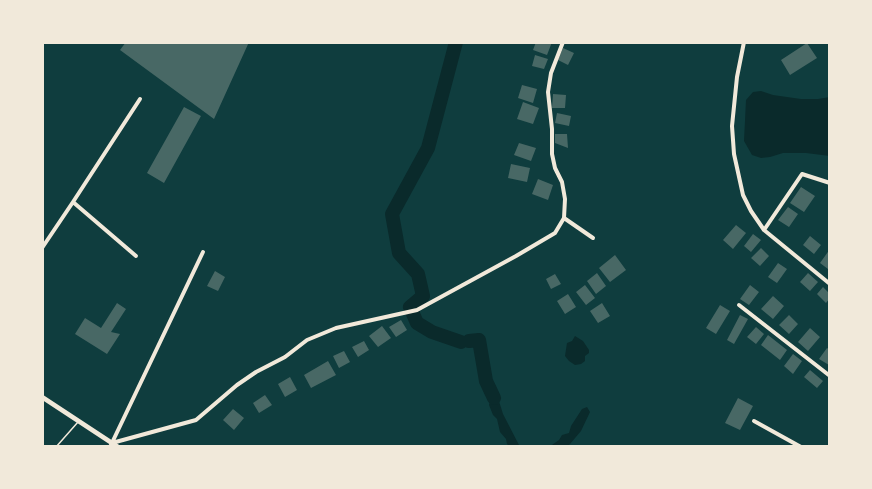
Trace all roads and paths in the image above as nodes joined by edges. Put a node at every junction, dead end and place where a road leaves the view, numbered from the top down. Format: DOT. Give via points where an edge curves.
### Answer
graph roads {
  1 [pos="562,42"];
  2 [pos="744,42"];
  3 [pos="140,99"];
  4 [pos="830,183"];
  5 [pos="73,202"];
  6 [pos="564,218"];
  7 [pos="764,230"];
  8 [pos="593,238"];
  9 [pos="42,248"];
  10 [pos="203,252"];
  11 [pos="136,256"];
  12 [pos="830,284"];
  13 [pos="739,305"];
  14 [pos="830,376"];
  15 [pos="42,397"];
  16 [pos="78,421"];
  17 [pos="754,421"];
  18 [pos="111,445"];
  19 [pos="56,447"];
  20 [pos="118,447"];
  21 [pos="801,447"];
  1 -- 6 [label="street" via="548,92 552,154 566,199"];
  2 -- 7 [label="street" via="734,102 734,154 743,195"];
  3 -- 5 [label="street"];
  4 -- 7 [label="street" via="802,174"];
  5 -- 9 [label="street"];
  5 -- 11 [label="street"];
  6 -- 8 [label="street"];
  6 -- 18 [label="street" via="555,233 417,310 336,328 307,340 237,385 196,420"];
  7 -- 12 [label="street"];
  10 -- 18 [label="street"];
  13 -- 14 [label="street"];
  15 -- 16 [label="street"];
  16 -- 18 [label="street"];
  16 -- 19 [label="lane"];
  17 -- 21 [label="street"];
  18 -- 20 [label="street"];
}
